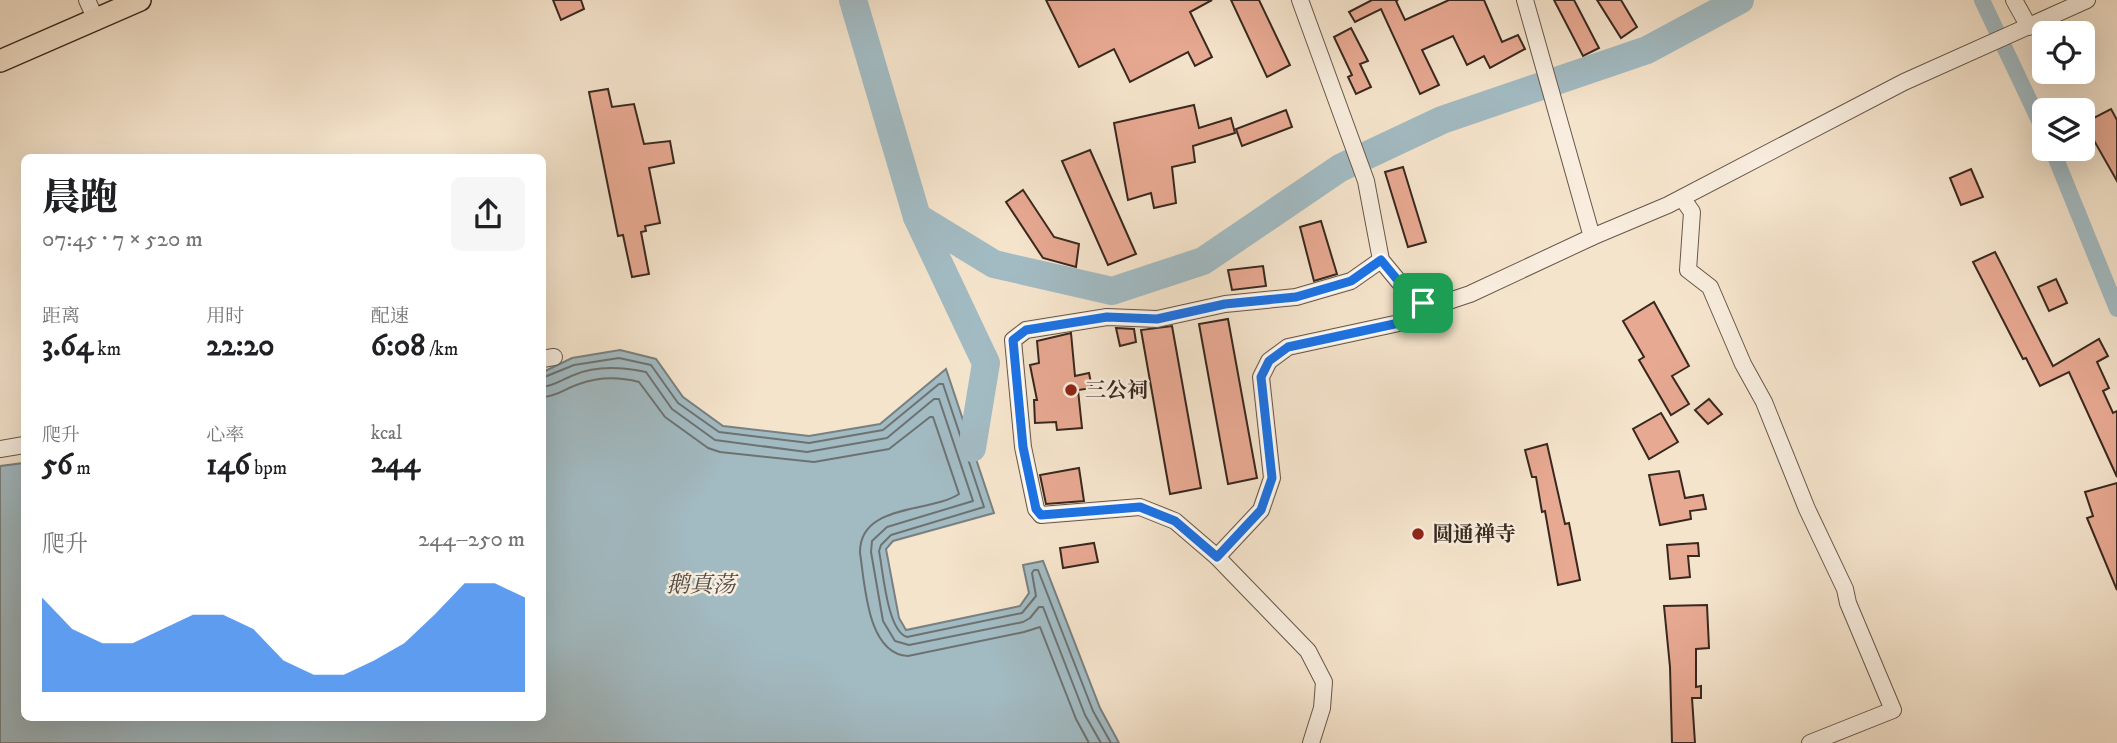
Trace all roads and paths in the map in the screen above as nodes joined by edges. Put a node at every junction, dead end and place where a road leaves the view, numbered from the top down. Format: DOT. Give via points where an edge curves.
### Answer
graph roads {
  1 [pos="140,0"];
  2 [pos="1300,0"];
  3 [pos="1525,0"];
  4 [pos="2014,0"];
  5 [pos="2087,0"];
  6 [pos="91,10"];
  7 [pos="2029,27"];
  8 [pos="0,61"];
  9 [pos="1682,198"];
  10 [pos="1591,237"];
  11 [pos="1381,260"];
  12 [pos="1423,303"];
  13 [pos="21,446"];
  14 [pos="0,449"];
  15 [pos="1217,557"];
  16 [pos="1311,743"];
  17 [pos="1810,743"];
  1 -- 6 [label="main road"];
  2 -- 11 [label="street" via="1366,181"];
  3 -- 10 [label="street"];
  4 -- 7 [label="street"];
  5 -- 7 [label="street"];
  6 -- 8 [label="main road"];
  7 -- 9 [label="street" via="1904,82"];
  9 -- 10 [label="street"];
  9 -- 17 [label="street" via="1692,212 1688,270 1710,287 1764,402 1893,710"];
  10 -- 12 [label="street" via="1470,294"];
  11 -- 12 [label="street"];
  11 -- 15 [label="street" via="1351,281 1296,297 1225,304 1157,319 1107,317 1026,330 1013,340 1023,447 1041,515 1140,507 1175,521"];
  12 -- 15 [label="street" via="1399,323 1288,347 1269,361 1261,377 1272,478 1261,510"];
  13 -- 14 [label="street"];
  15 -- 16 [label="street" via="1308,651 1324,682"];
}
